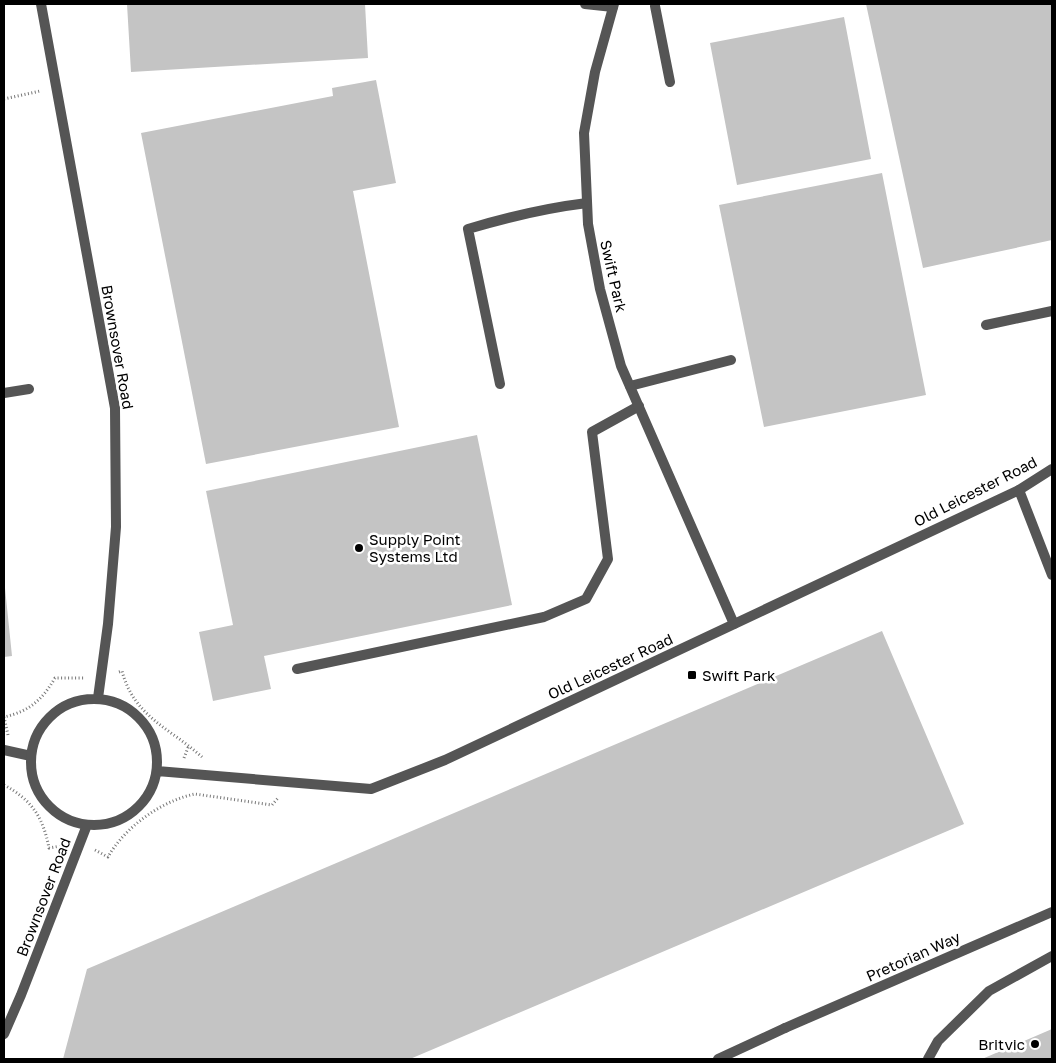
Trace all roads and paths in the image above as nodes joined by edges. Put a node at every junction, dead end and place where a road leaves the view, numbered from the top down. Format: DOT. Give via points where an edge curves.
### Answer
graph roads {
  1 [pos="41,4"];
  2 [pos="585,4"];
  3 [pos="658,5"];
  4 [pos="613,6"];
  5 [pos="670,82"];
  6 [pos="56,87"];
  7 [pos="4,99"];
  8 [pos="587,203"];
  9 [pos="1052,310"];
  10 [pos="986,325"];
  11 [pos="731,360"];
  12 [pos="500,384"];
  13 [pos="630,386"];
  14 [pos="29,389"];
  15 [pos="4,393"];
  16 [pos="639,406"];
  17 [pos="1052,469"];
  18 [pos="1019,490"];
  19 [pos="1052,575"];
  20 [pos="734,624"];
  21 [pos="297,669"];
  22 [pos="122,671"];
  23 [pos="55,678"];
  24 [pos="98,698"];
  25 [pos="4,717"];
  26 [pos="189,745"];
  27 [pos="4,750"];
  28 [pos="31,756"];
  29 [pos="157,770"];
  30 [pos="290,783"];
  31 [pos="4,785"];
  32 [pos="87,825"];
  33 [pos="49,848"];
  34 [pos="108,857"];
  35 [pos="1052,912"];
  36 [pos="1052,956"];
  37 [pos="4,1034"];
  38 [pos="718,1059"];
  39 [pos="928,1059"];
  1 -- 6 [label="street, Brownsover Road"];
  2 -- 4 [label="street"];
  3 -- 5 [label="street"];
  4 -- 8 [label="street, Swift Park" via="584,133"];
  6 -- 7 [label="path"];
  6 -- 24 [label="street, Brownsover Road" via="115,408 116,527"];
  8 -- 12 [label="street" via="503,218 468,230"];
  8 -- 13 [label="street, Swift Park" via="600,289 621,366"];
  9 -- 10 [label="street"];
  11 -- 13 [label="street"];
  13 -- 16 [label="street, Swift Park"];
  14 -- 15 [label="street"];
  16 -- 20 [label="street, Swift Park"];
  16 -- 21 [label="street" via="592,432 608,559 586,600 544,617"];
  17 -- 18 [label="street, Old Leicester Road"];
  18 -- 19 [label="street"];
  18 -- 20 [label="street, Old Leicester Road"];
  20 -- 30 [label="street, Old Leicester Road" via="445,760 371,789"];
  22 -- 26 [label="path" via="138,706"];
  23 -- 25 [label="path" via="33,705"];
  24 -- 28 [label="street, Brownsover Road" via="78,700 60,708 46,720 35,737"];
  24 -- 29 [label="street, Brownsover Road" via="118,702 136,713 152,736 157,750"];
  27 -- 28 [label="street"];
  28 -- 32 [label="street, Brownsover Road" via="32,775 39,794 68,820"];
  29 -- 30 [label="street, Old Leicester Road"];
  29 -- 32 [label="street, Brownsover Road" via="152,790 141,806 125,818 106,825"];
  30 -- 34 [label="path" via="272,806 195,794 176,799 149,814 129,831"];
  31 -- 33 [label="path" via="31,804 40,818"];
  32 -- 37 [label="street, Brownsover Road"];
  35 -- 38 [label="street, Pretorian Way"];
  36 -- 39 [label="street" via="989,990 938,1041"];
}
